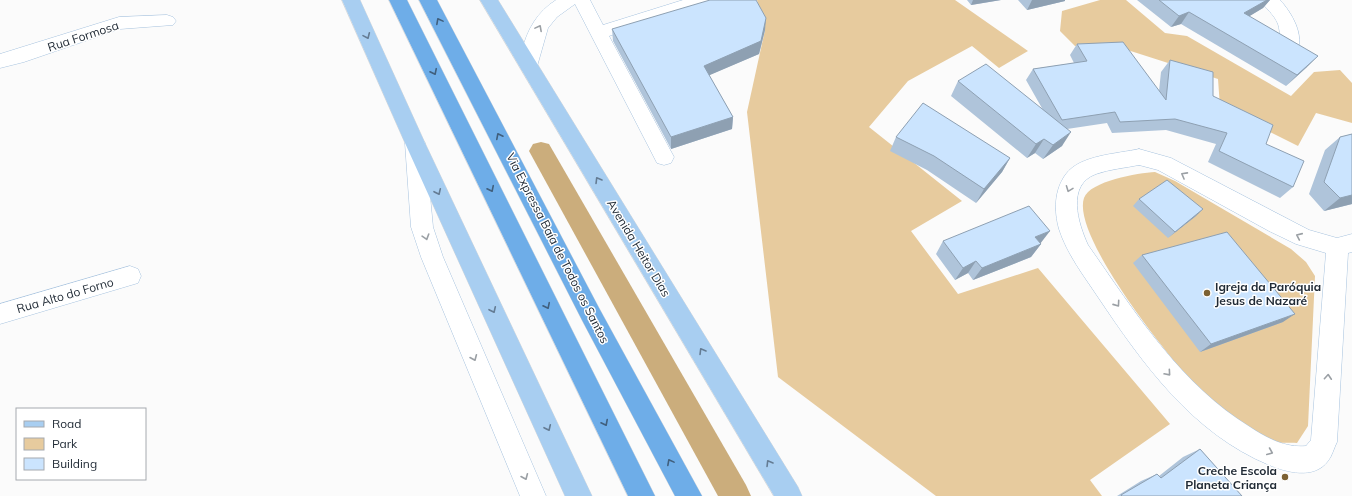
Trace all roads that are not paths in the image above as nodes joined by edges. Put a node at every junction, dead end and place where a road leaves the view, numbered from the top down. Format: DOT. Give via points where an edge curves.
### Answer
graph roads {
  1 [pos="351,0"];
  2 [pos="398,0"];
  3 [pos="428,0"];
  4 [pos="489,0"];
  5 [pos="569,0"];
  6 [pos="581,0"];
  7 [pos="702,0"];
  8 [pos="1269,0"];
  9 [pos="167,20"];
  10 [pos="600,32"];
  11 [pos="1290,48"];
  12 [pos="0,61"];
  13 [pos="529,65"];
  14 [pos="415,143"];
  15 [pos="664,157"];
  16 [pos="1344,245"];
  17 [pos="130,276"];
  18 [pos="0,314"];
  19 [pos="533,496"];
  20 [pos="579,496"];
  21 [pos="642,496"];
  22 [pos="689,496"];
  23 [pos="789,496"];
  1 -- 14 [label="main road, one-way"];
  2 -- 21 [label="highway, one-way"];
  22 -- 3 [label="highway, Via Expressa Baía de Todos os Santos, one-way" via="591,315"];
  4 -- 13 [label="main road, Avenida Heitor Dias"];
  13 -- 5 [label="street, one-way" via="533,39 539,26 554,9"];
  6 -- 10 [label="street"];
  7 -- 10 [label="street"];
  8 -- 11 [label="street" via="1287,20"];
  9 -- 12 [label="street, Rua Formosa" via="119,23"];
  10 -- 15 [label="street"];
  23 -- 13 [label="main road, Avenida Heitor Dias, one-way"];
  14 -- 19 [label="street, one-way" via="422,227 432,257"];
  14 -- 20 [label="main road, one-way"];
  16 -- 16 [label="street, one-way" via="1304,238 1150,159 1134,158 1092,167 1073,180 1066,198 1070,229 1079,250 1183,391 1234,434 1284,458 1312,459 1320,453 1324,442"];
  17 -- 18 [label="street, Rua Alto do Forno"];
}
